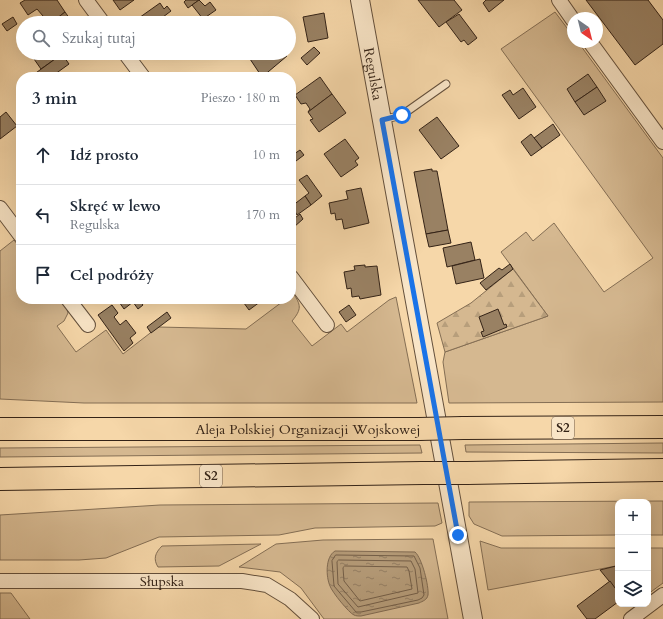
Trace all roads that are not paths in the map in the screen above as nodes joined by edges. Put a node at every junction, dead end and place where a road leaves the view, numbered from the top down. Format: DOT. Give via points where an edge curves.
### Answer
graph roads {
  1 [pos="86,0"];
  2 [pos="360,0"];
  3 [pos="559,0"];
  4 [pos="567,12"];
  5 [pos="98,16"];
  6 [pos="594,48"];
  7 [pos="130,60"];
  8 [pos="139,72"];
  9 [pos="446,84"];
  10 [pos="382,120"];
  11 [pos="663,142"];
  12 [pos="0,208"];
  13 [pos="16,229"];
  14 [pos="296,284"];
  15 [pos="72,304"];
  16 [pos="88,325"];
  17 [pos="327,325"];
  18 [pos="663,427"];
  19 [pos="0,430"];
  20 [pos="663,470"];
  21 [pos="0,479"];
  22 [pos="0,581"];
  23 [pos="663,595"];
  24 [pos="312,619"];
  25 [pos="473,619"];
  26 [pos="631,619"];
  1 -- 5 [label="street"];
  2 -- 10 [label="street, Regulska"];
  3 -- 4 [label="street"];
  6 -- 11 [label="street"];
  7 -- 8 [label="street"];
  9 -- 10 [label="lane" via="402,115"];
  10 -- 25 [label="street, Regulska"];
  12 -- 13 [label="street"];
  14 -- 17 [label="street"];
  15 -- 16 [label="street"];
  18 -- 19 [label="highway, Aleja Polskiej Organizacji Wojskowej / S2, bridge"];
  20 -- 21 [label="highway, S2, bridge"];
  22 -- 24 [label="street, Słupska" via="242,581 267,585 290,599"];
  23 -- 26 [label="street"];
}
